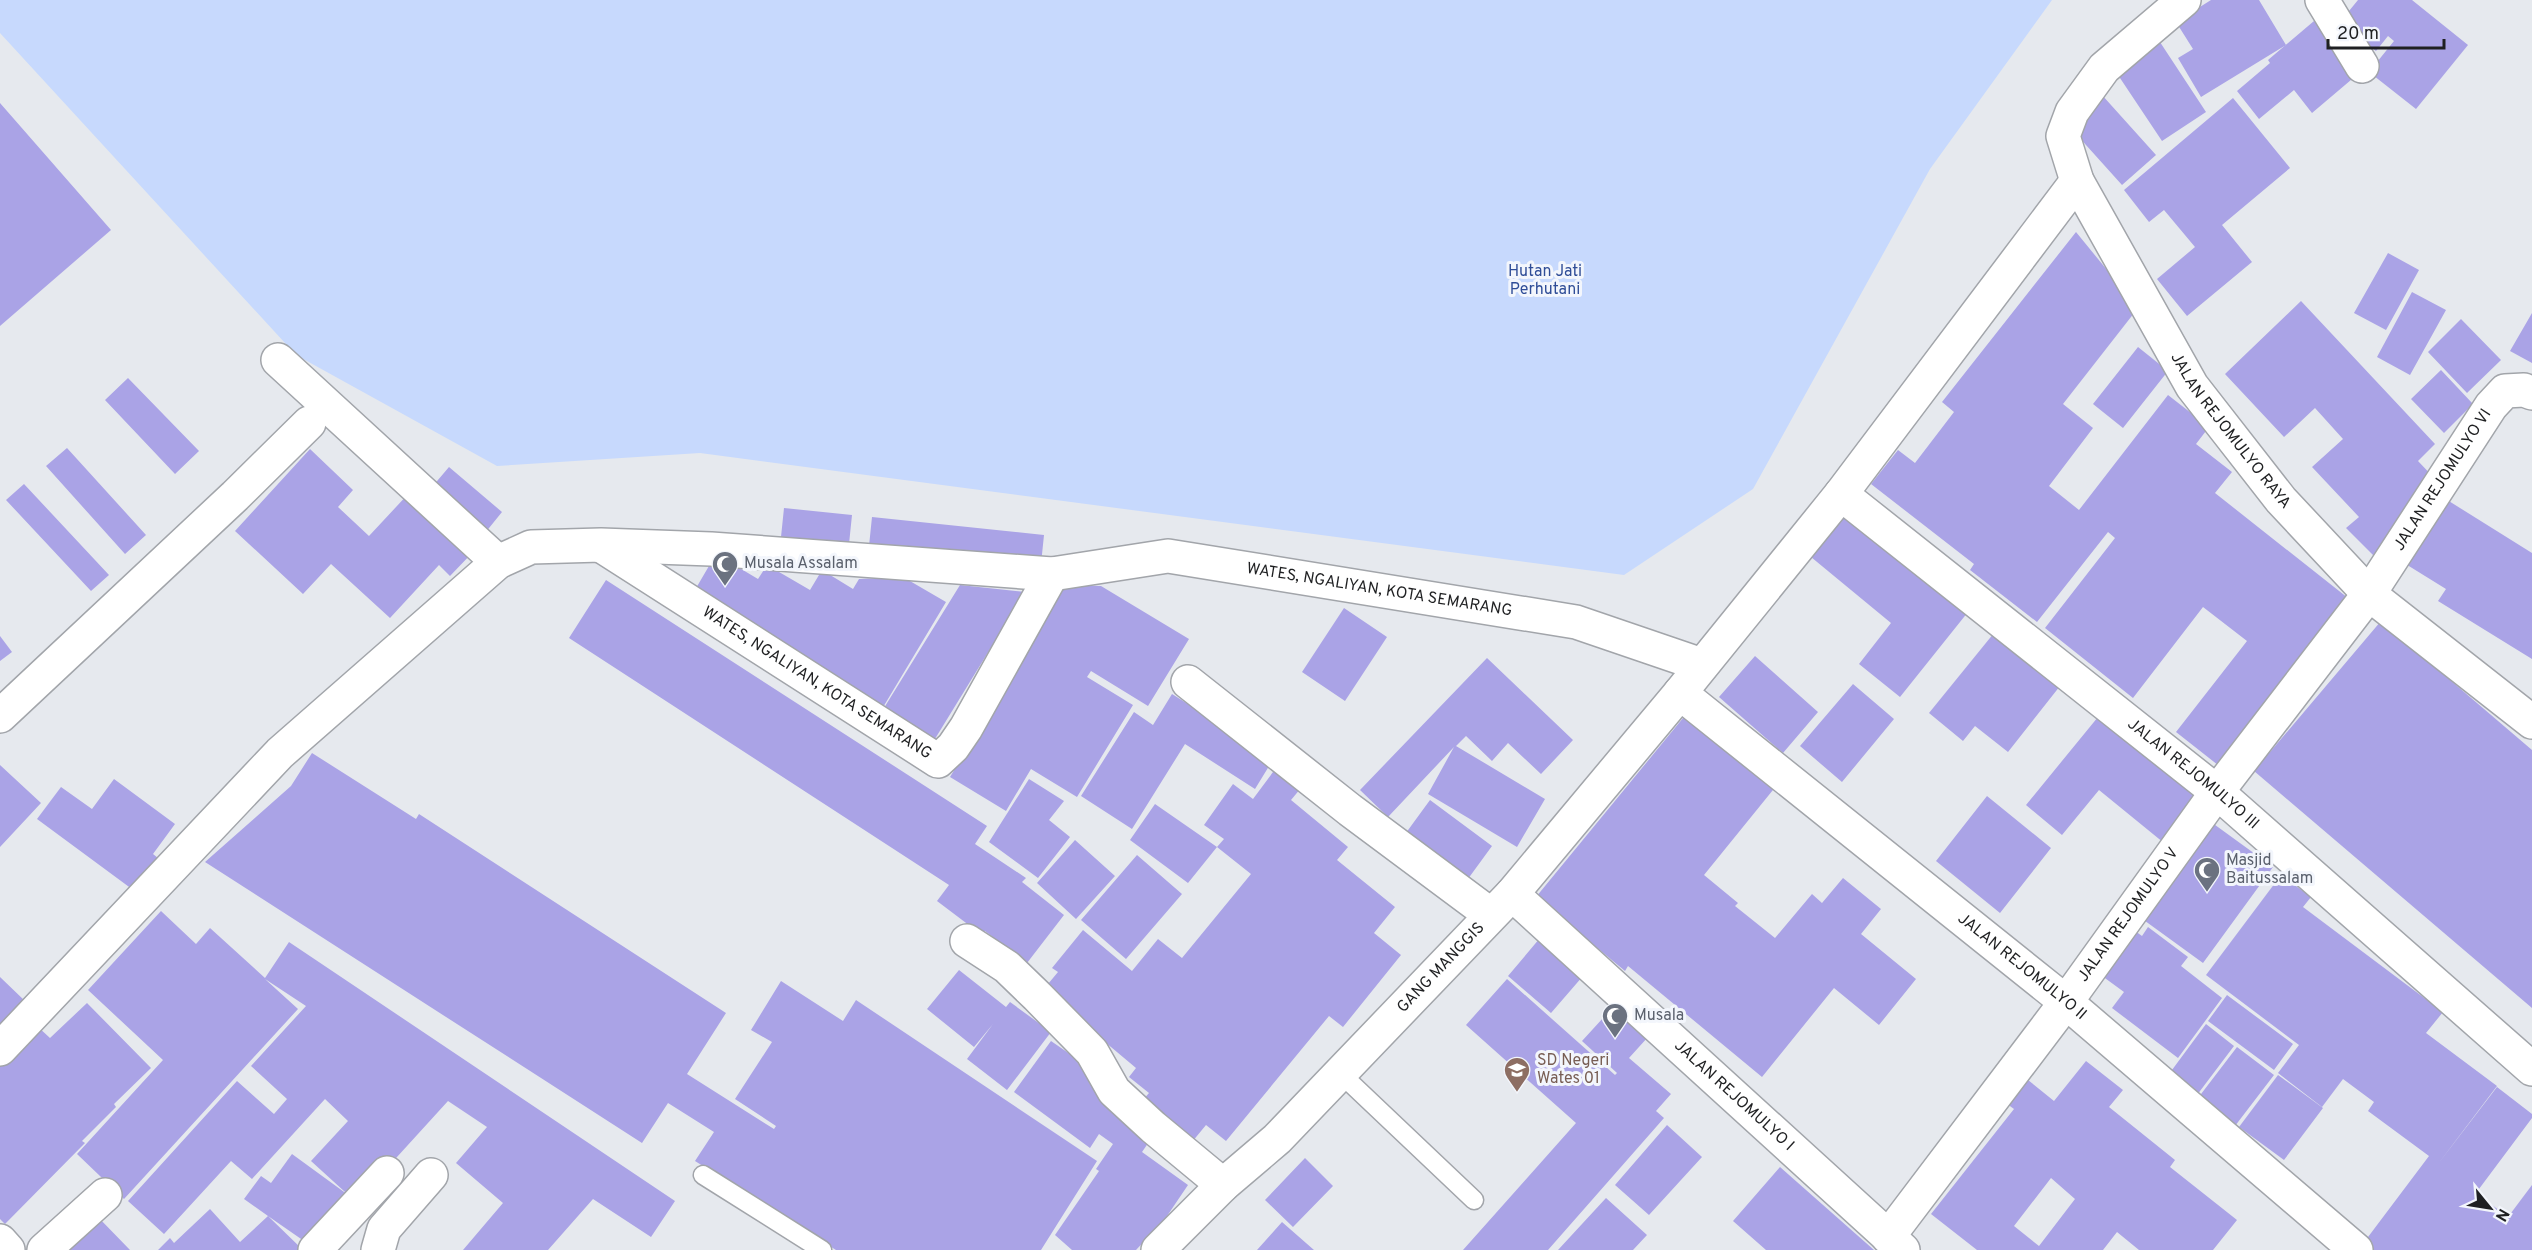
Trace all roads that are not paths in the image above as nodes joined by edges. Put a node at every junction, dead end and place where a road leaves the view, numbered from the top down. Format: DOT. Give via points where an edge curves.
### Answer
graph roads {
  1 [pos="2184,0"];
  2 [pos="2322,0"];
  3 [pos="2362,66"];
  4 [pos="2077,181"];
  5 [pos="278,360"];
  6 [pos="2532,393"];
  7 [pos="309,423"];
  8 [pos="1840,494"];
  9 [pos="601,545"];
  10 [pos="498,562"];
  11 [pos="1052,574"];
  12 [pos="2369,594"];
  13 [pos="1702,665"];
  14 [pos="1188,682"];
  15 [pos="1680,693"];
  16 [pos="0,716"];
  17 [pos="2532,722"];
  18 [pos="2217,792"];
  19 [pos="1502,905"];
  20 [pos="967,941"];
  21 [pos="2066,1002"];
  22 [pos="0,1049"];
  23 [pos="2532,1069"];
  24 [pos="1339,1072"];
  25 [pos="387,1173"];
  26 [pos="430,1175"];
  27 [pos="704,1175"];
  28 [pos="1223,1185"];
  29 [pos="105,1195"];
  30 [pos="1474,1200"];
  31 [pos="0,1240"];
  32 [pos="1896,1243"];
  33 [pos="8,1250"];
  34 [pos="44,1250"];
  35 [pos="315,1250"];
  36 [pos="378,1250"];
  37 [pos="822,1250"];
  38 [pos="1158,1250"];
  39 [pos="2356,1250"];
  1 -- 4 [label="street, JALAN REJOMULYO RAYA" via="2104,68 2072,112 2063,136"];
  2 -- 3 [label="street"];
  4 -- 8 [label="street, GANG MANGGIS"];
  4 -- 12 [label="street, JALAN REJOMULYO RAYA" via="2192,386 2281,500"];
  5 -- 10 [label="street"];
  6 -- 12 [label="street, JALAN REJOMULYO VI" via="2505,391 2491,406"];
  7 -- 16 [label="street"];
  8 -- 13 [label="street, GANG MANGGIS"];
  8 -- 18 [label="street, JALAN REJOMULYO III"];
  9 -- 10 [label="street, WATES, NGALIYAN, KOTA SEMARANG" via="531,547"];
  9 -- 11 [label="street, WATES, NGALIYAN, KOTA SEMARANG" via="711,549"];
  9 -- 11 [label="street, WATES, NGALIYAN, KOTA SEMARANG" via="938,761 966,728"];
  10 -- 22 [label="street, WATES, NGALIYAN, KOTA SEMARANG" via="280,753"];
  11 -- 13 [label="street, WATES, NGALIYAN, KOTA SEMARANG" via="1168,556 1576,622"];
  12 -- 17 [label="street, JALAN REJOMULYO RAYA"];
  12 -- 18 [label="street, JALAN REJOMULYO V"];
  13 -- 15 [label="street, GANG MANGGIS"];
  14 -- 19 [label="street, JALAN REJOMULYO I" via="1350,810"];
  15 -- 19 [label="street, GANG MANGGIS"];
  15 -- 21 [label="street, JALAN REJOMULYO II"];
  18 -- 21 [label="street, JALAN REJOMULYO V"];
  18 -- 23 [label="street, JALAN REJOMULYO III"];
  19 -- 24 [label="street, GANG MANGGIS"];
  19 -- 32 [label="street, JALAN REJOMULYO I"];
  20 -- 28 [label="street" via="1007,967 1092,1052 1114,1090"];
  21 -- 32 [label="street, JALAN REJOMULYO V"];
  21 -- 39 [label="street, JALAN REJOMULYO II"];
  24 -- 28 [label="street, GANG MANGGIS" via="1277,1139"];
  24 -- 30 [label="lane"];
  25 -- 35 [label="street"];
  26 -- 36 [label="street" via="384,1229"];
  27 -- 37 [label="lane"];
  28 -- 38 [label="street, GANG MANGGIS"];
  29 -- 34 [label="street"];
  31 -- 33 [label="street"];
}
